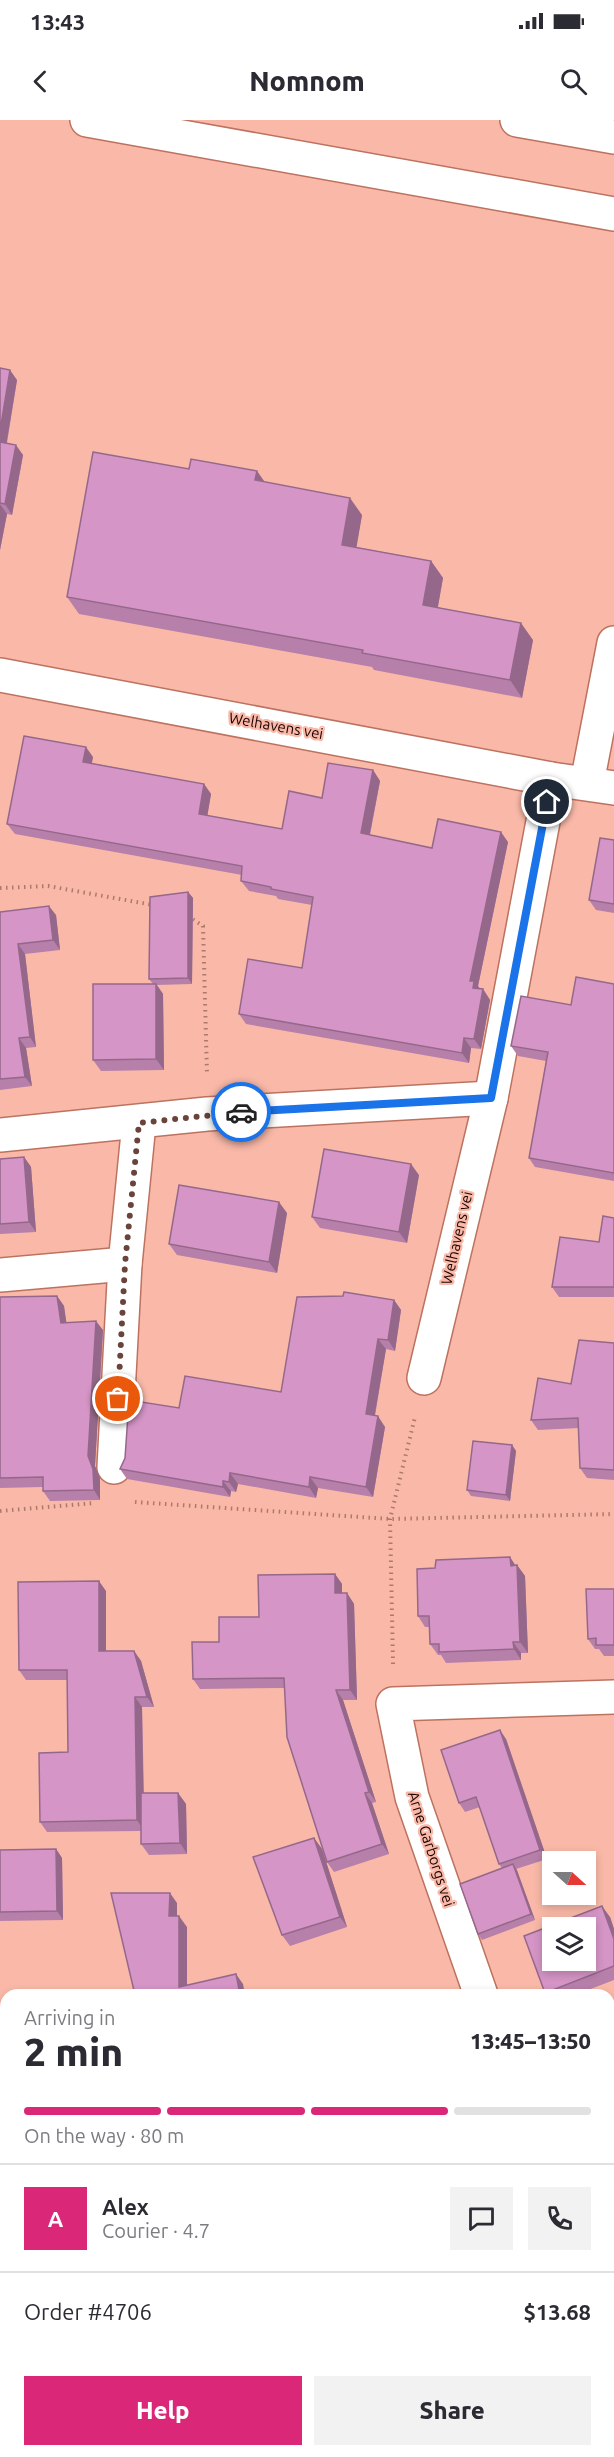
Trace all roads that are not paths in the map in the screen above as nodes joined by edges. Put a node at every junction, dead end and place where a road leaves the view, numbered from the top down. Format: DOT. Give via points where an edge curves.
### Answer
graph roads {
  1 [pos="87,120"];
  2 [pos="517,120"];
  3 [pos="614,137"];
  4 [pos="614,214"];
  5 [pos="614,643"];
  6 [pos="0,675"];
  7 [pos="551,779"];
  8 [pos="600,786"];
  9 [pos="491,1098"];
  10 [pos="139,1123"];
  11 [pos="0,1135"];
  12 [pos="125,1264"];
  13 [pos="0,1275"];
  14 [pos="424,1378"];
  15 [pos="114,1467"];
  16 [pos="614,1697"];
  17 [pos="478,1989"];
  1 -- 4 [label="main road"];
  2 -- 3 [label="main road"];
  5 -- 8 [label="main road"];
  6 -- 7 [label="main road, Welhavens vei"];
  7 -- 8 [label="main road, Welhavens vei"];
  7 -- 9 [label="main road, Welhavens vei"];
  9 -- 10 [label="main road" via="207,1114"];
  9 -- 14 [label="main road, Welhavens vei"];
  10 -- 11 [label="main road"];
  10 -- 12 [label="main road"];
  12 -- 13 [label="main road"];
  12 -- 15 [label="main road"];
  16 -- 17 [label="main road, Arne Garborgs vei" via="393,1704 412,1797"];
}
